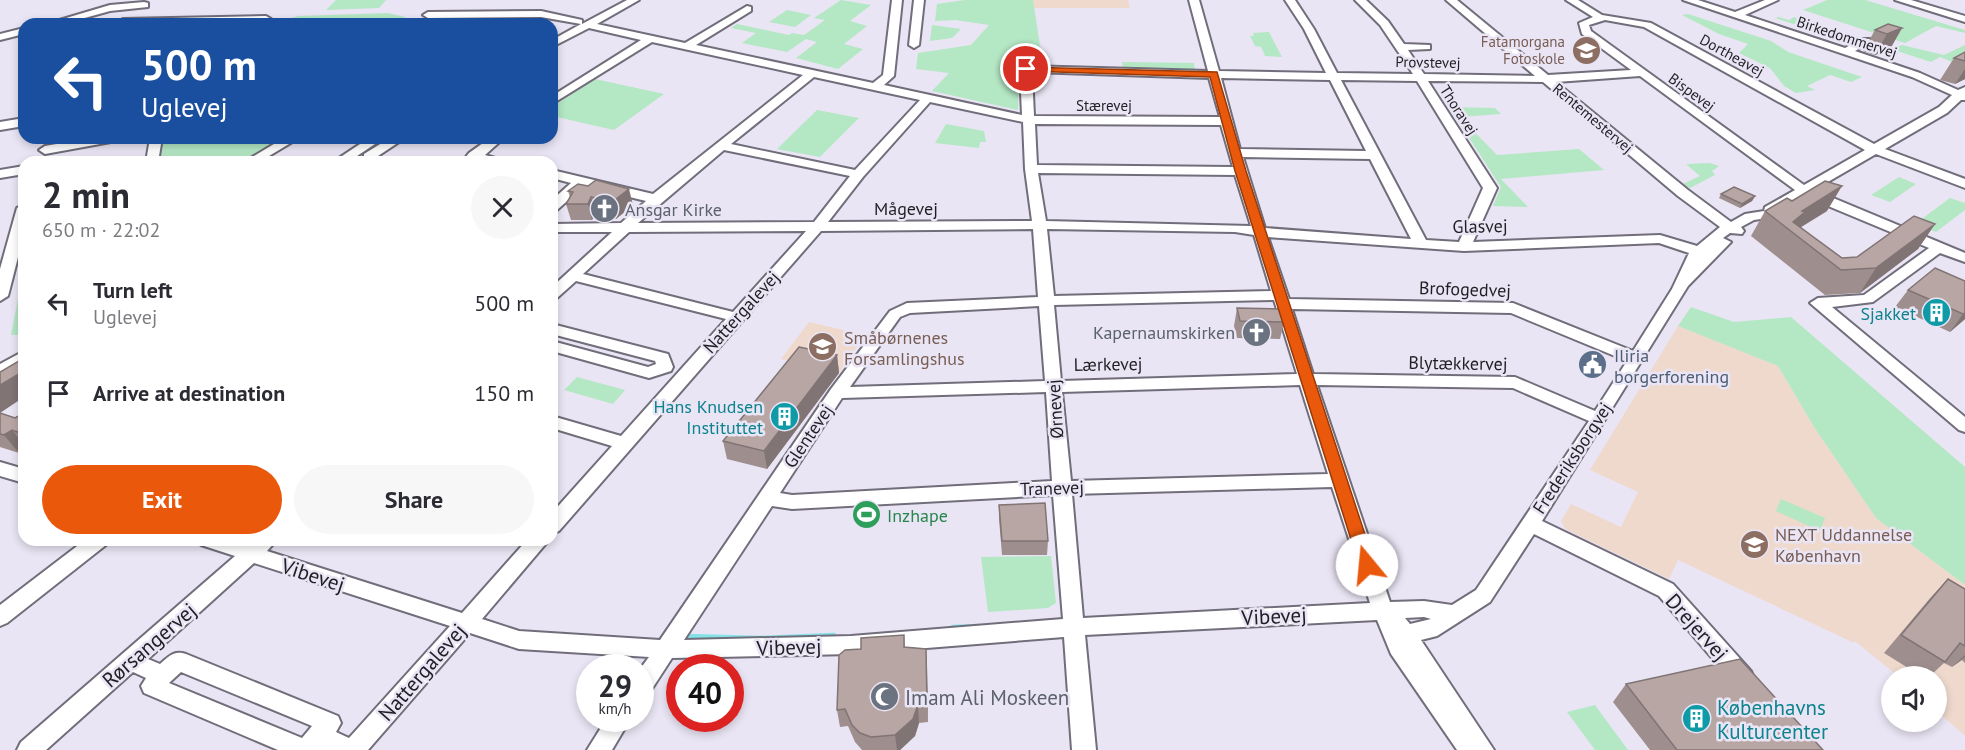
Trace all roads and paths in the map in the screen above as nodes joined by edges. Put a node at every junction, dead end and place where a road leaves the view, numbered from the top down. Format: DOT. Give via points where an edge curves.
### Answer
graph roads {
  1 [pos="616,0"];
  2 [pos="634,0"];
  3 [pos="897,0"];
  4 [pos="919,0"];
  5 [pos="1187,0"];
  6 [pos="1290,0"];
  7 [pos="1360,0"];
  8 [pos="1451,0"];
  9 [pos="1571,0"];
  10 [pos="1688,0"];
  11 [pos="1773,0"];
  12 [pos="1900,0"];
  13 [pos="147,2"];
  14 [pos="1194,5"];
  15 [pos="747,9"];
  16 [pos="478,14"];
  17 [pos="428,15"];
  18 [pos="1735,16"];
  19 [pos="1599,17"];
  20 [pos="73,18"];
  21 [pos="128,18"];
  22 [pos="475,18"];
  23 [pos="1965,19"];
  24 [pos="583,23"];
  25 [pos="18,32"];
  26 [pos="558,33"];
  27 [pos="0,37"];
  28 [pos="651,38"];
  29 [pos="558,40"];
  30 [pos="1866,41"];
  31 [pos="914,45"];
  32 [pos="688,46"];
  33 [pos="1401,47"];
  34 [pos="1426,47"];
  35 [pos="1845,52"];
  36 [pos="1026,69"];
  37 [pos="812,73"];
  38 [pos="1640,73"];
  39 [pos="1214,74"];
  40 [pos="1333,76"];
  41 [pos="1420,77"];
  42 [pos="1545,79"];
  43 [pos="876,86"];
  44 [pos="558,92"];
  45 [pos="1964,96"];
  46 [pos="929,97"];
  47 [pos="1028,120"];
  48 [pos="1228,121"];
  49 [pos="18,123"];
  50 [pos="0,126"];
  51 [pos="78,144"];
  52 [pos="282,144"];
  53 [pos="368,144"];
  54 [pos="389,144"];
  55 [pos="490,144"];
  56 [pos="722,146"];
  57 [pos="1875,149"];
  58 [pos="46,150"];
  59 [pos="1235,153"];
  60 [pos="1374,154"];
  61 [pos="261,156"];
  62 [pos="349,156"];
  63 [pos="370,156"];
  64 [pos="474,156"];
  65 [pos="1031,169"];
  66 [pos="18,171"];
  67 [pos="1240,171"];
  68 [pos="0,174"];
  69 [pos="858,174"];
  70 [pos="558,176"];
  71 [pos="581,182"];
  72 [pos="1965,184"];
  73 [pos="1804,191"];
  74 [pos="656,199"];
  75 [pos="558,202"];
  76 [pos="18,224"];
  77 [pos="1040,225"];
  78 [pos="817,227"];
  79 [pos="558,228"];
  80 [pos="624,229"];
  81 [pos="1734,230"];
  82 [pos="1261,232"];
  83 [pos="12,240"];
  84 [pos="1421,244"];
  85 [pos="1464,247"];
  86 [pos="1939,247"];
  87 [pos="1698,251"];
  88 [pos="1965,258"];
  89 [pos="574,276"];
  90 [pos="1679,289"];
  91 [pos="558,290"];
  92 [pos="0,296"];
  93 [pos="1282,299"];
  94 [pos="1046,301"];
  95 [pos="736,317"];
  96 [pos="558,331"];
  97 [pos="558,348"];
  98 [pos="1635,358"];
  99 [pos="18,359"];
  100 [pos="1,369"];
  101 [pos="18,376"];
  102 [pos="1308,379"];
  103 [pos="1053,385"];
  104 [pos="0,387"];
  105 [pos="837,393"];
  106 [pos="1599,419"];
  107 [pos="558,424"];
  108 [pos="1965,426"];
  109 [pos="623,443"];
  110 [pos="0,469"];
  111 [pos="18,474"];
  112 [pos="1339,480"];
  113 [pos="1060,487"];
  114 [pos="766,498"];
  115 [pos="558,519"];
  116 [pos="1529,523"];
  117 [pos="91,546"];
  118 [pos="534,546"];
  119 [pos="260,547"];
  120 [pos="1389,614"];
  121 [pos="0,617"];
  122 [pos="464,623"];
  123 [pos="1074,627"];
  124 [pos="666,650"];
  125 [pos="130,662"];
  126 [pos="654,668"];
  127 [pos="163,675"];
  128 [pos="1757,695"];
  129 [pos="611,732"];
  130 [pos="310,745"];
  131 [pos="29,750"];
  132 [pos="353,750"];
  133 [pos="599,750"];
  134 [pos="1084,750"];
  135 [pos="1470,750"];
  136 [pos="1482,750"];
  1 -- 24 [label="street"];
  2 -- 24 [label="street"];
  3 -- 43 [label="street" via="888,76"];
  4 -- 31 [label="street"];
  5 -- 14 [label="street"];
  6 -- 40 [label="street"];
  7 -- 33 [label="street, Thoravej"];
  8 -- 42 [label="street, Rentemestervej"];
  9 -- 19 [label="street, Dortheavej"];
  10 -- 18 [label="street, Birkedommervej"];
  11 -- 18 [label="street"];
  12 -- 23 [label="street"];
  13 -- 20 [label="street"];
  13 -- 21 [label="street"];
  14 -- 39 [label="street"];
  15 -- 32 [label="street"];
  16 -- 17 [label="street, Stærevej"];
  16 -- 22 [label="street"];
  16 -- 24 [label="street, Stærevej" via="542,14"];
  18 -- 35 [label="street, Birkedommervej"];
  19 -- 38 [label="street, Bispevej" via="1587,20 1583,28"];
  19 -- 57 [label="street, Dortheavej" via="1632,20 1652,28"];
  24 -- 26 [label="street"];
  24 -- 28 [label="street, Stærevej"];
  24 -- 29 [label="street"];
  25 -- 27 [label="street"];
  28 -- 32 [label="street, Stærevej"];
  28 -- 44 [label="street"];
  30 -- 35 [label="street"];
  32 -- 37 [label="street, Stærevej"];
  33 -- 34 [label="street"];
  33 -- 41 [label="street, Thoravej"];
  35 -- 45 [label="street, Birkedommervej" via="1916,75"];
  36 -- 39 [label="street, Provstevej"];
  36 -- 47 [label="street, Ørnevej"];
  37 -- 43 [label="street, Stærevej"];
  37 -- 56 [label="street"];
  38 -- 42 [label="street, Provstevej"];
  38 -- 73 [label="street, Bispevej"];
  39 -- 40 [label="street, Provstevej"];
  39 -- 48 [label="street"];
  40 -- 41 [label="street, Provstevej"];
  40 -- 60 [label="street"];
  41 -- 42 [label="street, Provstevej"];
  41 -- 85 [label="street, Thoravej" via="1490,188"];
  42 -- 81 [label="street, Rentemestervej"];
  43 -- 46 [label="street, Stærevej"];
  45 -- 57 [label="street, Frederiksborgvej"];
  46 -- 47 [label="street, Stærevej"];
  46 -- 69 [label="street, Nattergalevej"];
  47 -- 48 [label="street, Stærevej"];
  47 -- 65 [label="street, Ørnevej"];
  48 -- 59 [label="street"];
  49 -- 50 [label="street"];
  51 -- 58 [label="street"];
  52 -- 61 [label="street"];
  53 -- 62 [label="street"];
  54 -- 63 [label="street"];
  55 -- 64 [label="street"];
  56 -- 69 [label="street"];
  56 -- 74 [label="street"];
  57 -- 72 [label="street, Dortheavej"];
  57 -- 73 [label="street, Frederiksborgvej"];
  59 -- 60 [label="street"];
  59 -- 67 [label="street"];
  60 -- 84 [label="street"];
  65 -- 67 [label="street"];
  65 -- 77 [label="street, Ørnevej"];
  66 -- 68 [label="street"];
  67 -- 82 [label="street"];
  69 -- 78 [label="street, Nattergalevej"];
  70 -- 71 [label="street"];
  71 -- 74 [label="street"];
  71 -- 75 [label="street"];
  73 -- 81 [label="street, Frederiksborgvej"];
  73 -- 86 [label="street, Bispevej"];
  74 -- 80 [label="street"];
  76 -- 83 [label="street"];
  77 -- 78 [label="street, Mågevej"];
  77 -- 82 [label="street, Mågevej" via="1242,228"];
  77 -- 94 [label="street, Ørnevej"];
  78 -- 80 [label="street, Mågevej"];
  78 -- 95 [label="street, Nattergalevej"];
  79 -- 80 [label="street, Mågevej"];
  80 -- 89 [label="street"];
  81 -- 87 [label="street, Frederiksborgvej"];
  81 -- 90 [label="street, Frederiksborgvej"];
  82 -- 84 [label="street, Glasvej"];
  82 -- 93 [label="street"];
  83 -- 92 [label="street"];
  84 -- 85 [label="street, Glasvej"];
  85 -- 87 [label="street, Glasvej" via="1660,239"];
  86 -- 88 [label="street, Bispevej"];
  86 -- 108 [label="street" via="1868,299 1818,303"];
  87 -- 90 [label="street, Frederiksborgvej"];
  89 -- 91 [label="street"];
  89 -- 95 [label="street"];
  90 -- 98 [label="street, Frederiksborgvej"];
  93 -- 94 [label="street, Brofogedvej"];
  93 -- 98 [label="street, Brofogedvej" via="1513,308"];
  93 -- 102 [label="street"];
  94 -- 103 [label="street, Ørnevej"];
  94 -- 105 [label="street, Glentevej" via="901,311"];
  95 -- 109 [label="street, Nattergalevej"];
  96 -- 97 [label="street" via="662,357 665,367 649,373"];
  98 -- 106 [label="street, Frederiksborgvej"];
  99 -- 100 [label="street"];
  101 -- 104 [label="street"];
  102 -- 103 [label="street, Lærkevej"];
  102 -- 106 [label="street, Blytækkervej" via="1515,383"];
  102 -- 112 [label="street"];
  103 -- 105 [label="street, Lærkevej"];
  103 -- 113 [label="street, Ørnevej"];
  105 -- 114 [label="street, Glentevej"];
  106 -- 116 [label="street, Frederiksborgvej"];
  107 -- 109 [label="street"];
  109 -- 115 [label="street, Nattergalevej"];
  110 -- 111 [label="street"];
  112 -- 113 [label="street, Tranevej"];
  112 -- 120 [label="street"];
  113 -- 114 [label="street, Tranevej" via="792,502"];
  113 -- 123 [label="street, Ørnevej"];
  114 -- 124 [label="street, Glentevej"];
  116 -- 120 [label="street, Frederiksborgvej" via="1483,596 1430,630"];
  116 -- 128 [label="street, Drejervej" via="1666,590"];
  117 -- 121 [label="street"];
  118 -- 122 [label="street, Nattergalevej"];
  119 -- 122 [label="street, Vibevej"];
  119 -- 125 [label="street, Rørsangervej"];
  120 -- 123 [label="street, Vibevej"];
  120 -- 135 [label="street" via="1402,652"];
  120 -- 136 [label="street"];
  122 -- 124 [label="street, Vibevej" via="519,640"];
  122 -- 132 [label="street, Nattergalevej"];
  123 -- 124 [label="street, Vibevej" via="874,643"];
  123 -- 134 [label="street, Ørnevej"];
  124 -- 126 [label="street, Glentevej"];
  125 -- 127 [label="street"];
  125 -- 131 [label="street, Rørsangervej"];
  127 -- 130 [label="street" via="152,686"];
  127 -- 130 [label="street" via="178,661 330,723"];
  129 -- 133 [label="street"];
  130 -- 132 [label="street"];
}
